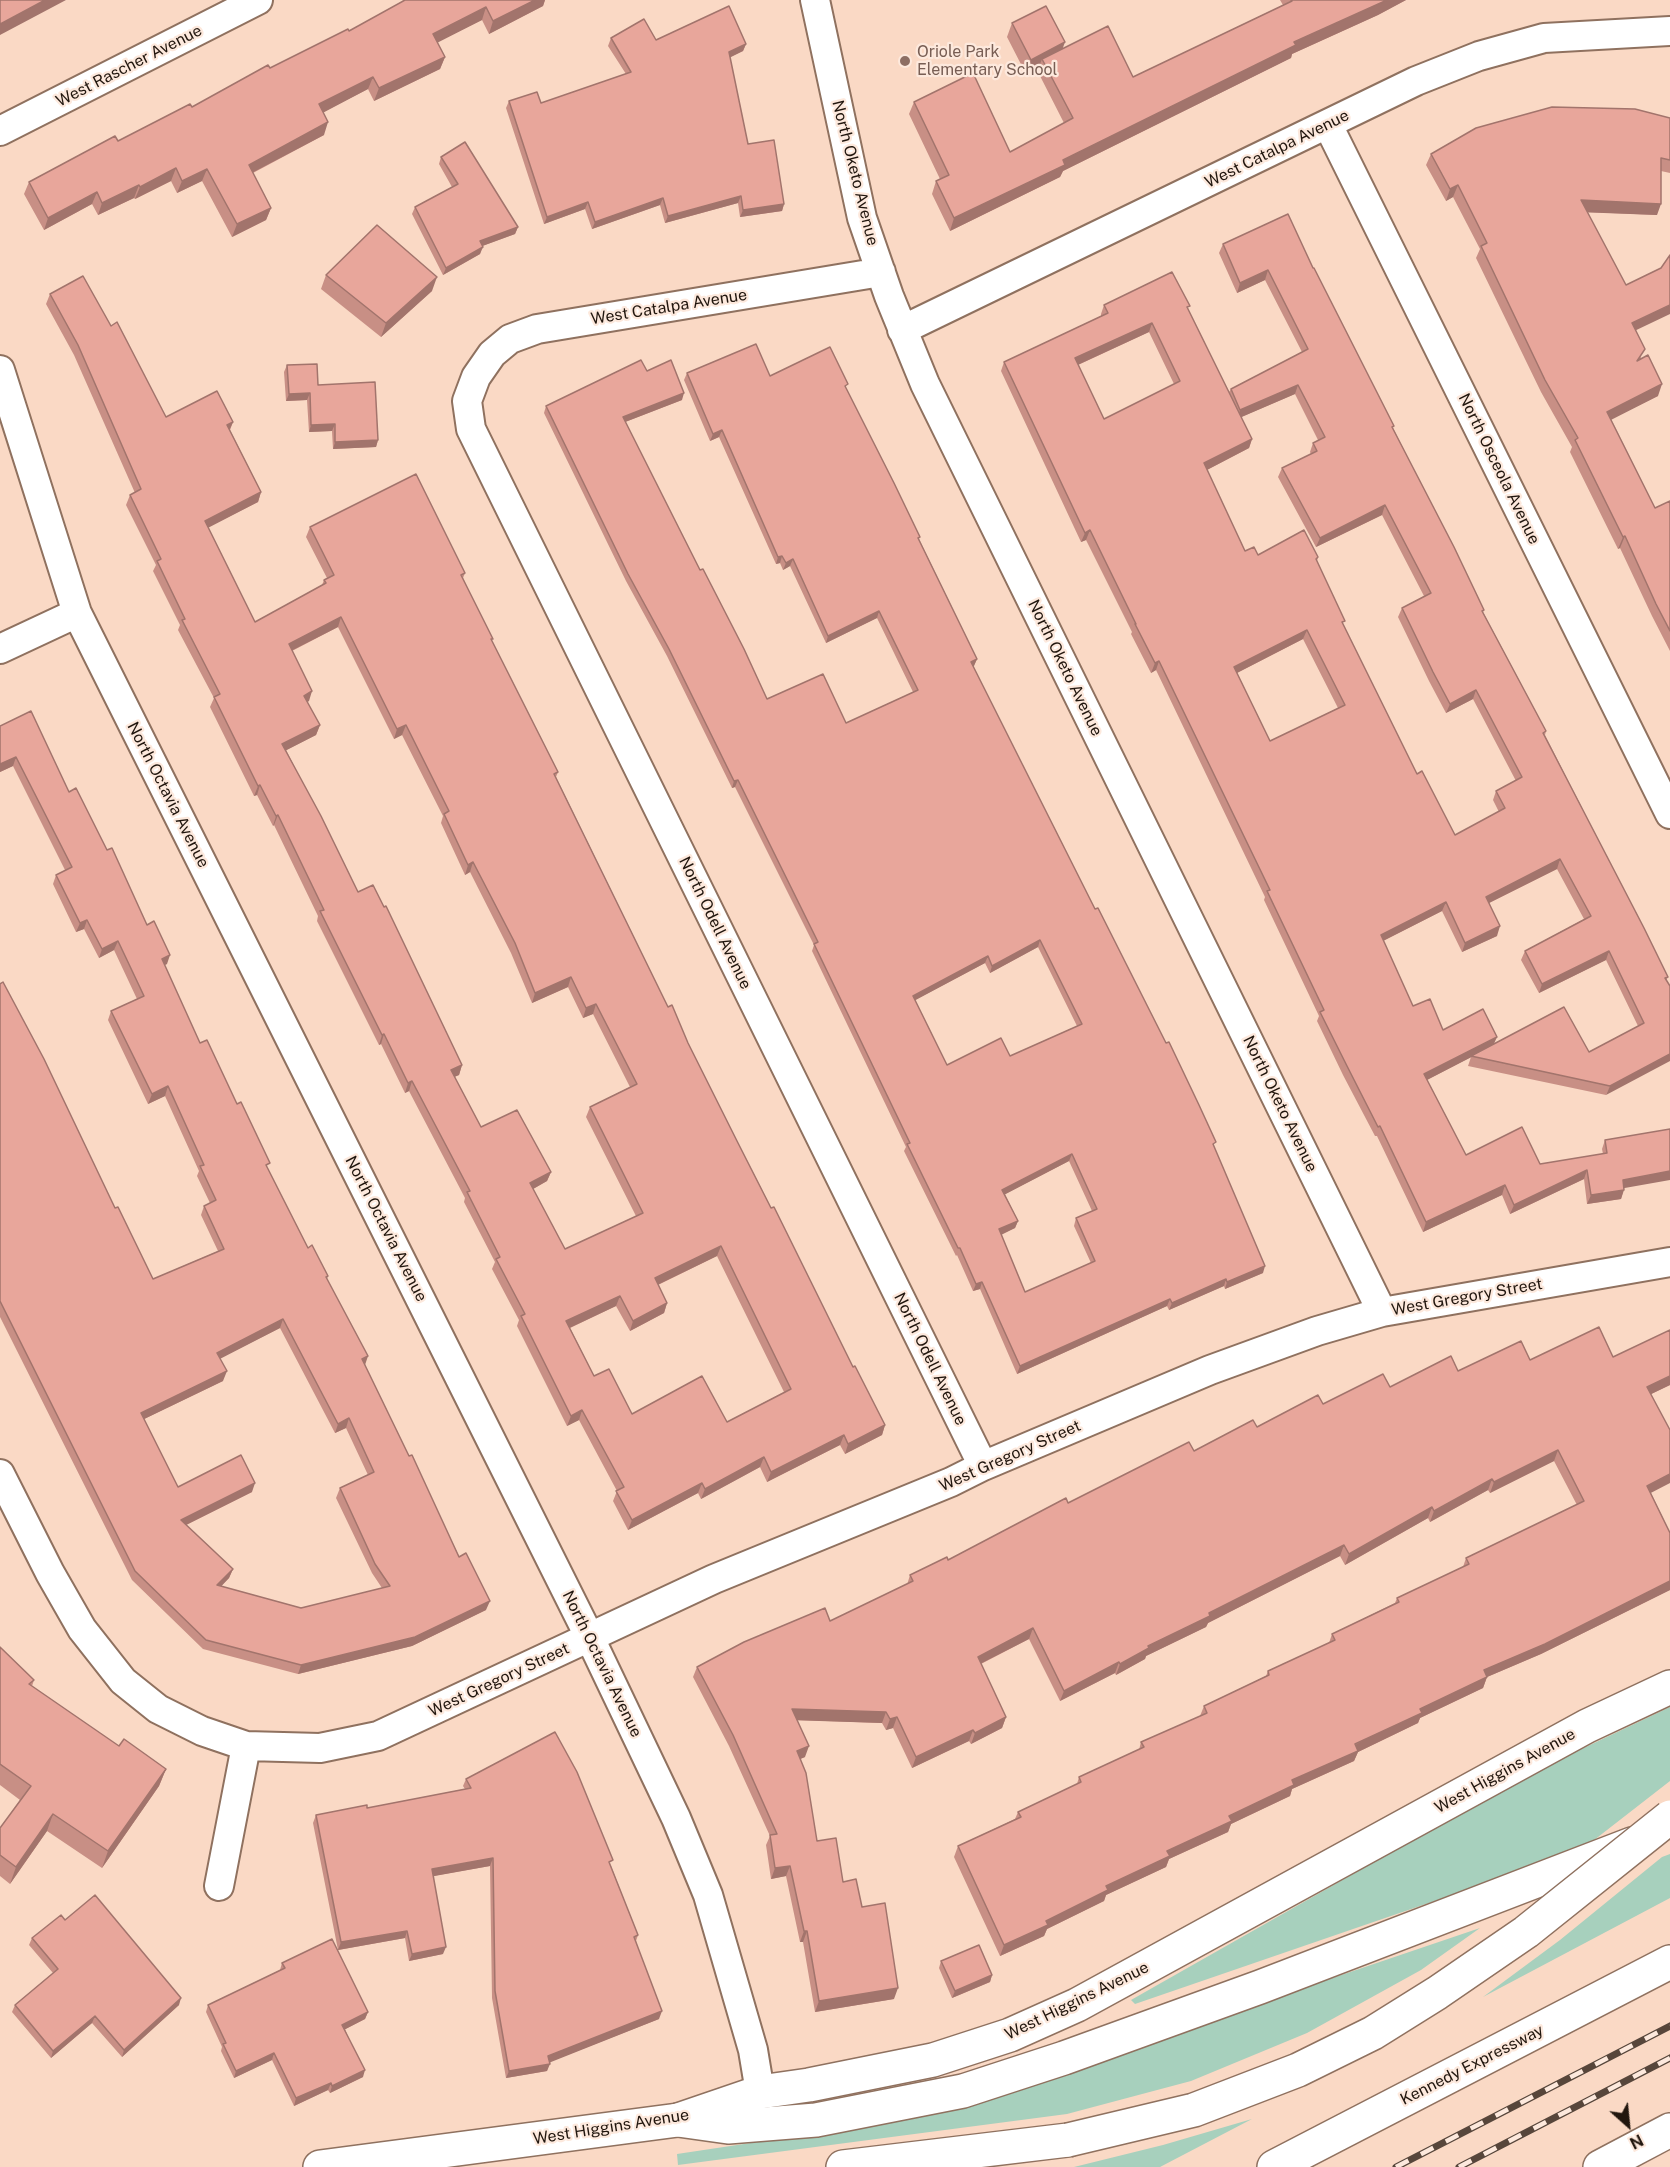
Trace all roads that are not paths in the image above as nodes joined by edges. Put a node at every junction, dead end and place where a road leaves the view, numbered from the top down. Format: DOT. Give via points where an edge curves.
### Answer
graph roads {
  1 [pos="258,0"];
  2 [pos="815,0"];
  3 [pos="1670,31"];
  4 [pos="1328,125"];
  5 [pos="0,131"];
  6 [pos="881,272"];
  7 [pos="902,330"];
  8 [pos="0,370"];
  9 [pos="476,377"];
  10 [pos="77,613"];
  11 [pos="0,649"];
  12 [pos="1670,814"];
  13 [pos="1670,1262"];
  14 [pos="1382,1312"];
  15 [pos="983,1466"];
  16 [pos="0,1474"];
  17 [pos="590,1638"];
  18 [pos="1670,1687"];
  19 [pos="246,1746"];
  20 [pos="1670,1816"];
  21 [pos="1670,1829"];
  22 [pos="219,1886"];
  23 [pos="1670,1962"];
  24 [pos="760,2092"];
  25 [pos="678,2120"];
  26 [pos="1670,2130"];
  27 [pos="320,2167"];
  28 [pos="843,2167"];
  29 [pos="1274,2167"];
  30 [pos="1600,2167"];
  1 -- 5 [label="street, West Rascher Avenue"];
  2 -- 6 [label="street, North Oketo Avenue" via="862,218"];
  3 -- 4 [label="street, West Catalpa Avenue" via="1544,38 1416,81"];
  4 -- 7 [label="street, West Catalpa Avenue"];
  4 -- 12 [label="street, North Osceola Avenue"];
  6 -- 7 [label="street, North Oketo Avenue"];
  6 -- 9 [label="street, West Catalpa Avenue" via="537,329 510,339 492,354"];
  7 -- 14 [label="street, North Oketo Avenue" via="925,384"];
  8 -- 10 [label="street, North Octavia Avenue"];
  9 -- 15 [label="street, North Odell Avenue" via="467,401 471,429"];
  10 -- 11 [label="street"];
  10 -- 17 [label="street, North Octavia Avenue"];
  13 -- 14 [label="street, West Gregory Street"];
  14 -- 15 [label="street, West Gregory Street" via="1210,1370"];
  15 -- 17 [label="street, West Gregory Street" via="714,1579"];
  16 -- 19 [label="street, West Gregory Street" via="82,1629 123,1681 158,1709 202,1731"];
  17 -- 19 [label="street, West Gregory Street" via="378,1736 320,1748"];
  17 -- 24 [label="street, North Octavia Avenue" via="676,1818 708,1895 753,2050"];
  18 -- 24 [label="main road, West Higgins Avenue" via="1587,1726 1077,2005 1020,2030 933,2060"];
  19 -- 22 [label="street"];
  20 -- 28 [label="main road, bridge" via="1526,1932 1437,1993 1373,2033 1298,2070 1194,2110 1068,2140"];
  21 -- 25 [label="main road" via="1260,1987 963,2091 816,2120 728,2127"];
  23 -- 29 [label="main road, Kennedy Expressway"];
  24 -- 25 [label="main road, West Higgins Avenue"];
  25 -- 27 [label="main road, West Higgins Avenue"];
  26 -- 30 [label="main road"];
}
